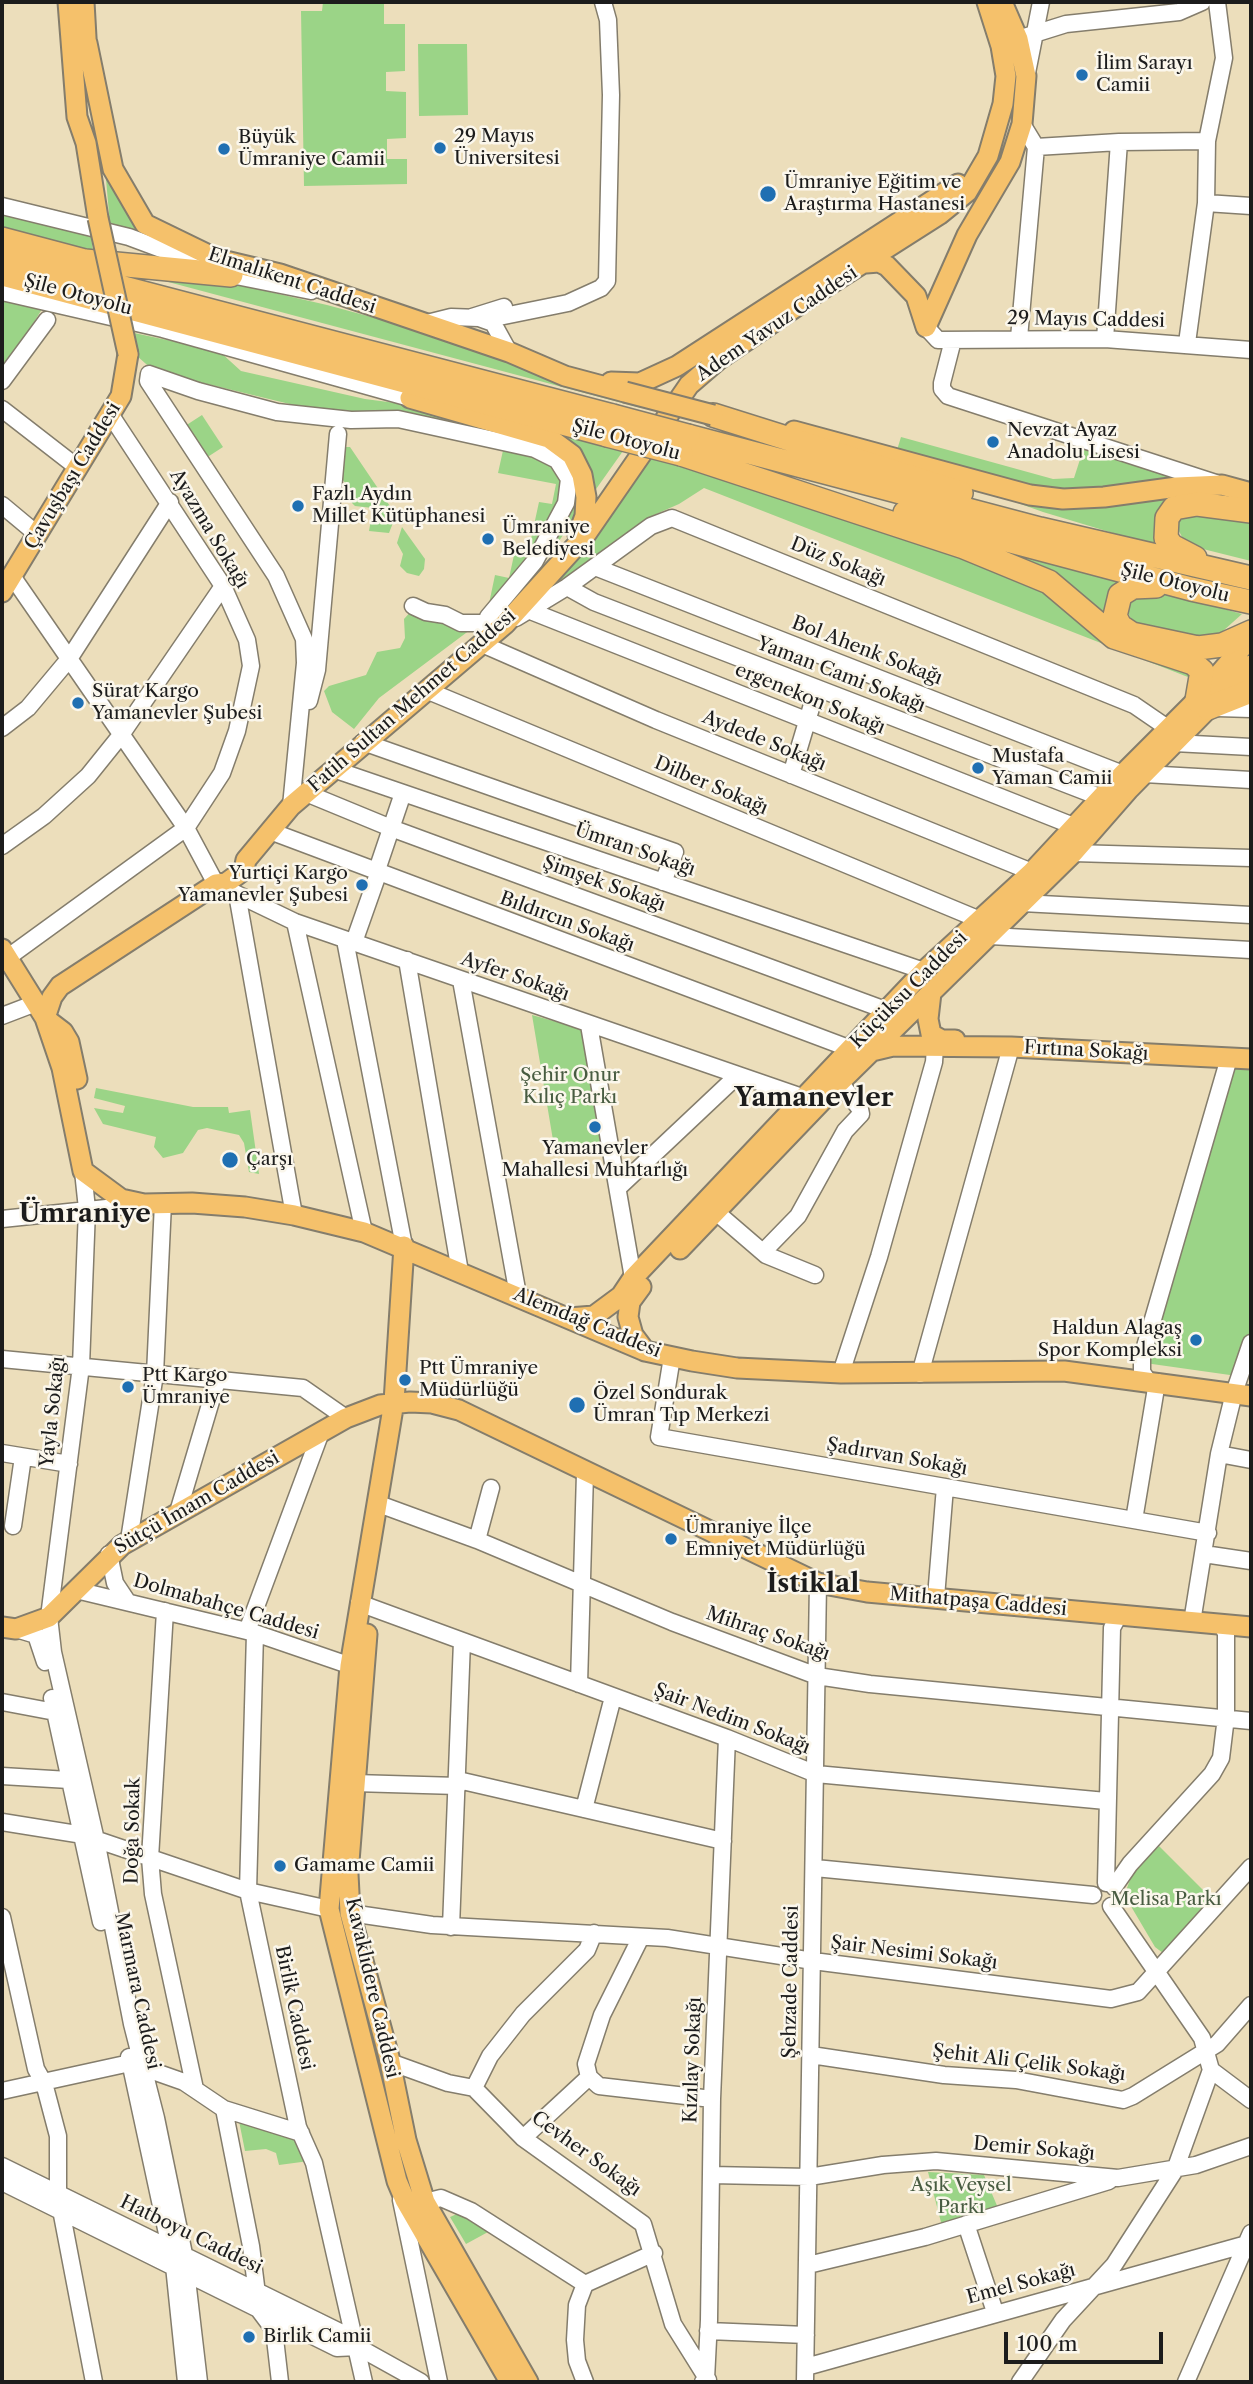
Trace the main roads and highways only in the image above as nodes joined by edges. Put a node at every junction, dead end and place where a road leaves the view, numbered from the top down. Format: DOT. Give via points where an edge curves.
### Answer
graph roads {
  1 [pos="68,2"];
  2 [pos="84,2"];
  3 [pos="987,2"];
  4 [pos="1002,2"];
  5 [pos="1018,39"];
  6 [pos="87,43"];
  7 [pos="84,117"];
  8 [pos="988,156"];
  9 [pos="940,214"];
  10 [pos="967,235"];
  11 [pos="2,239"];
  12 [pos="2,256"];
  13 [pos="888,256"];
  14 [pos="2,274"];
  15 [pos="230,275"];
  16 [pos="916,296"];
  17 [pos="936,303"];
  18 [pos="565,376"];
  19 [pos="689,385"];
  20 [pos="410,398"];
  21 [pos="713,415"];
  22 [pos="610,426"];
  23 [pos="685,445"];
  24 [pos="1251,493"];
  25 [pos="1251,511"];
  26 [pos="1133,552"];
  27 [pos="569,554"];
  28 [pos="1244,576"];
  29 [pos="7,584"];
  30 [pos="1191,589"];
  31 [pos="1251,602"];
  32 [pos="1251,632"];
  33 [pos="1251,638"];
  34 [pos="1251,665"];
  35 [pos="1251,691"];
  36 [pos="1203,704"];
  37 [pos="1171,736"];
  38 [pos="1109,801"];
  39 [pos="985,928"];
  40 [pos="5,953"];
  41 [pos="931,993"];
  42 [pos="41,1011"];
  43 [pos="888,1019"];
  44 [pos="928,1047"];
  45 [pos="1011,1047"];
  46 [pos="872,1051"];
  47 [pos="1251,1059"];
  48 [pos="810,1102"];
  49 [pos="404,1246"];
  50 [pos="558,1316"];
  51 [pos="645,1351"];
  52 [pos="1242,1394"];
  53 [pos="402,1402"];
  54 [pos="1251,1627"];
  55 [pos="9,1628"];
  56 [pos="356,1668"];
  57 [pos="329,1909"];
  58 [pos="350,1913"];
  59 [pos="416,2174"];
  60 [pos="397,2181"];
  61 [pos="418,2207"];
  62 [pos="510,2382"];
  63 [pos="528,2382"];
  1 -- 7 [label="main road"];
  2 -- 6 [label="main road"];
  3 -- 5 [label="main road"];
  4 -- 5 [label="main road"];
  5 -- 8 [label="main road"];
  5 -- 10 [label="main road" via="1026,76 1022,124 1010,162"];
  6 -- 7 [label="main road"];
  6 -- 18 [label="main road, Elmalıkent Caddesi" via="113,169 145,224 217,258 280,274 509,352"];
  7 -- 29 [label="main road, Çavuşbaşı Caddesi, bridge" via="97,218 128,354 121,396"];
  8 -- 9 [label="main road" via="967,192"];
  8 -- 18 [label="main road" via="954,188 677,366 640,383"];
  9 -- 10 [label="main road" via="960,223"];
  9 -- 13 [label="main road"];
  10 -- 17 [label="main road"];
  11 -- 15 [label="highway" via="85,261"];
  12 -- 22 [label="highway, Şile Otoyolu"];
  13 -- 16 [label="main road"];
  13 -- 19 [label="main road, Adem Yavuz Caddesi" via="866,263 816,293"];
  14 -- 22 [label="highway, Şile Otoyolu"];
  16 -- 17 [label="main road"];
  16 -- 17 [label="main road" via="926,327"];
  18 -- 21 [label="main road, Elmalıkent Caddesi, bridge"];
  19 -- 27 [label="main road, Fatih Sultan Mehmet Caddesi"];
  20 -- 22 [label="highway"];
  20 -- 27 [label="main road" via="549,438 572,455 586,497 583,522"];
  21 -- 24 [label="main road" via="814,435 1030,495 1104,497 1222,485"];
  21 -- 26 [label="highway"];
  22 -- 23 [label="highway, Şile Otoyolu, bridge"];
  23 -- 26 [label="highway, Şile Otoyolu"];
  23 -- 30 [label="highway, Şile Otoyolu"];
  23 -- 36 [label="highway" via="1049,582 1114,637 1193,663 1202,671"];
  25 -- 28 [label="highway" via="1197,503 1174,508 1167,518 1166,538 1172,546"];
  26 -- 28 [label="highway, Şile Otoyolu"];
  27 -- 42 [label="main road, Fatih Sultan Mehmet Caddesi" via="492,622 482,644 299,799 246,860 60,986"];
  30 -- 31 [label="highway, Şile Otoyolu"];
  30 -- 32 [label="highway" via="1133,587 1120,595 1115,616 1132,634 1198,648 1222,645"];
  33 -- 36 [label="main road, Küçüksu Caddesi"];
  34 -- 36 [label="main road, Küçüksu Caddesi"];
  35 -- 36 [label="highway"];
  36 -- 37 [label="main road, Küçüksu Caddesi"];
  37 -- 38 [label="main road, Küçüksu Caddesi" via="1144,774"];
  37 -- 38 [label="main road, Küçüksu Caddesi" via="1123,774"];
  38 -- 39 [label="main road, Küçüksu Caddesi" via="1032,872"];
  38 -- 39 [label="main road, Küçüksu Caddesi" via="1073,853 1022,903"];
  39 -- 41 [label="main road, Küçüksu Caddesi"];
  39 -- 43 [label="main road, Küçüksu Caddesi" via="924,971"];
  40 -- 42 [label="main road"];
  41 -- 43 [label="main road, Küçüksu Caddesi"];
  41 -- 45 [label="main road" via="928,1027 936,1038"];
  42 -- 49 [label="main road, Alemdağ Caddesi" via="62,1068 83,1171 121,1199 294,1215 364,1231"];
  43 -- 44 [label="main road"];
  43 -- 46 [label="main road, Küçüksu Caddesi"];
  43 -- 48 [label="main road, Küçüksu Caddesi" via="850,1049"];
  44 -- 45 [label="main road, Fırtına Sokağı"];
  44 -- 46 [label="main road, Fırtına Sokağı"];
  45 -- 47 [label="main road, Fırtına Sokağı"];
  46 -- 48 [label="main road, Küçüksu Caddesi" via="840,1082"];
  48 -- 50 [label="main road, Küçüksu Caddesi" via="633,1278 621,1296 601,1312 578,1320"];
  48 -- 51 [label="main road, Küçüksu Caddesi" via="716,1212 637,1290 628,1317 633,1335"];
  49 -- 50 [label="main road, Alemdağ Caddesi"];
  49 -- 53 [label="main road, Kavaklıdere Caddesi"];
  50 -- 51 [label="main road, Alemdağ Caddesi"];
  51 -- 52 [label="main road, Alemdağ Caddesi" via="737,1367 841,1373 1064,1371"];
  53 -- 54 [label="main road, Mithatpaşa Caddesi" via="459,1410 818,1583 867,1592"];
  53 -- 55 [label="main road, Sütçü İmam Caddesi" via="346,1418 129,1540 109,1554 49,1617"];
  53 -- 56 [label="main road, Kavaklıdere Caddesi"];
  56 -- 57 [label="main road, Kavaklıdere Caddesi"];
  56 -- 58 [label="main road, Kavaklıdere Caddesi"];
  57 -- 58 [label="main road"];
  57 -- 60 [label="main road, Kavaklıdere Caddesi"];
  58 -- 59 [label="main road, Kavaklıdere Caddesi"];
  59 -- 60 [label="main road"];
  59 -- 61 [label="main road, Kavaklıdere Caddesi"];
  60 -- 61 [label="main road, Kavaklıdere Caddesi"];
  61 -- 62 [label="main road, Kavaklıdere Caddesi"];
  61 -- 63 [label="main road, Kavaklıdere Caddesi"];
}
